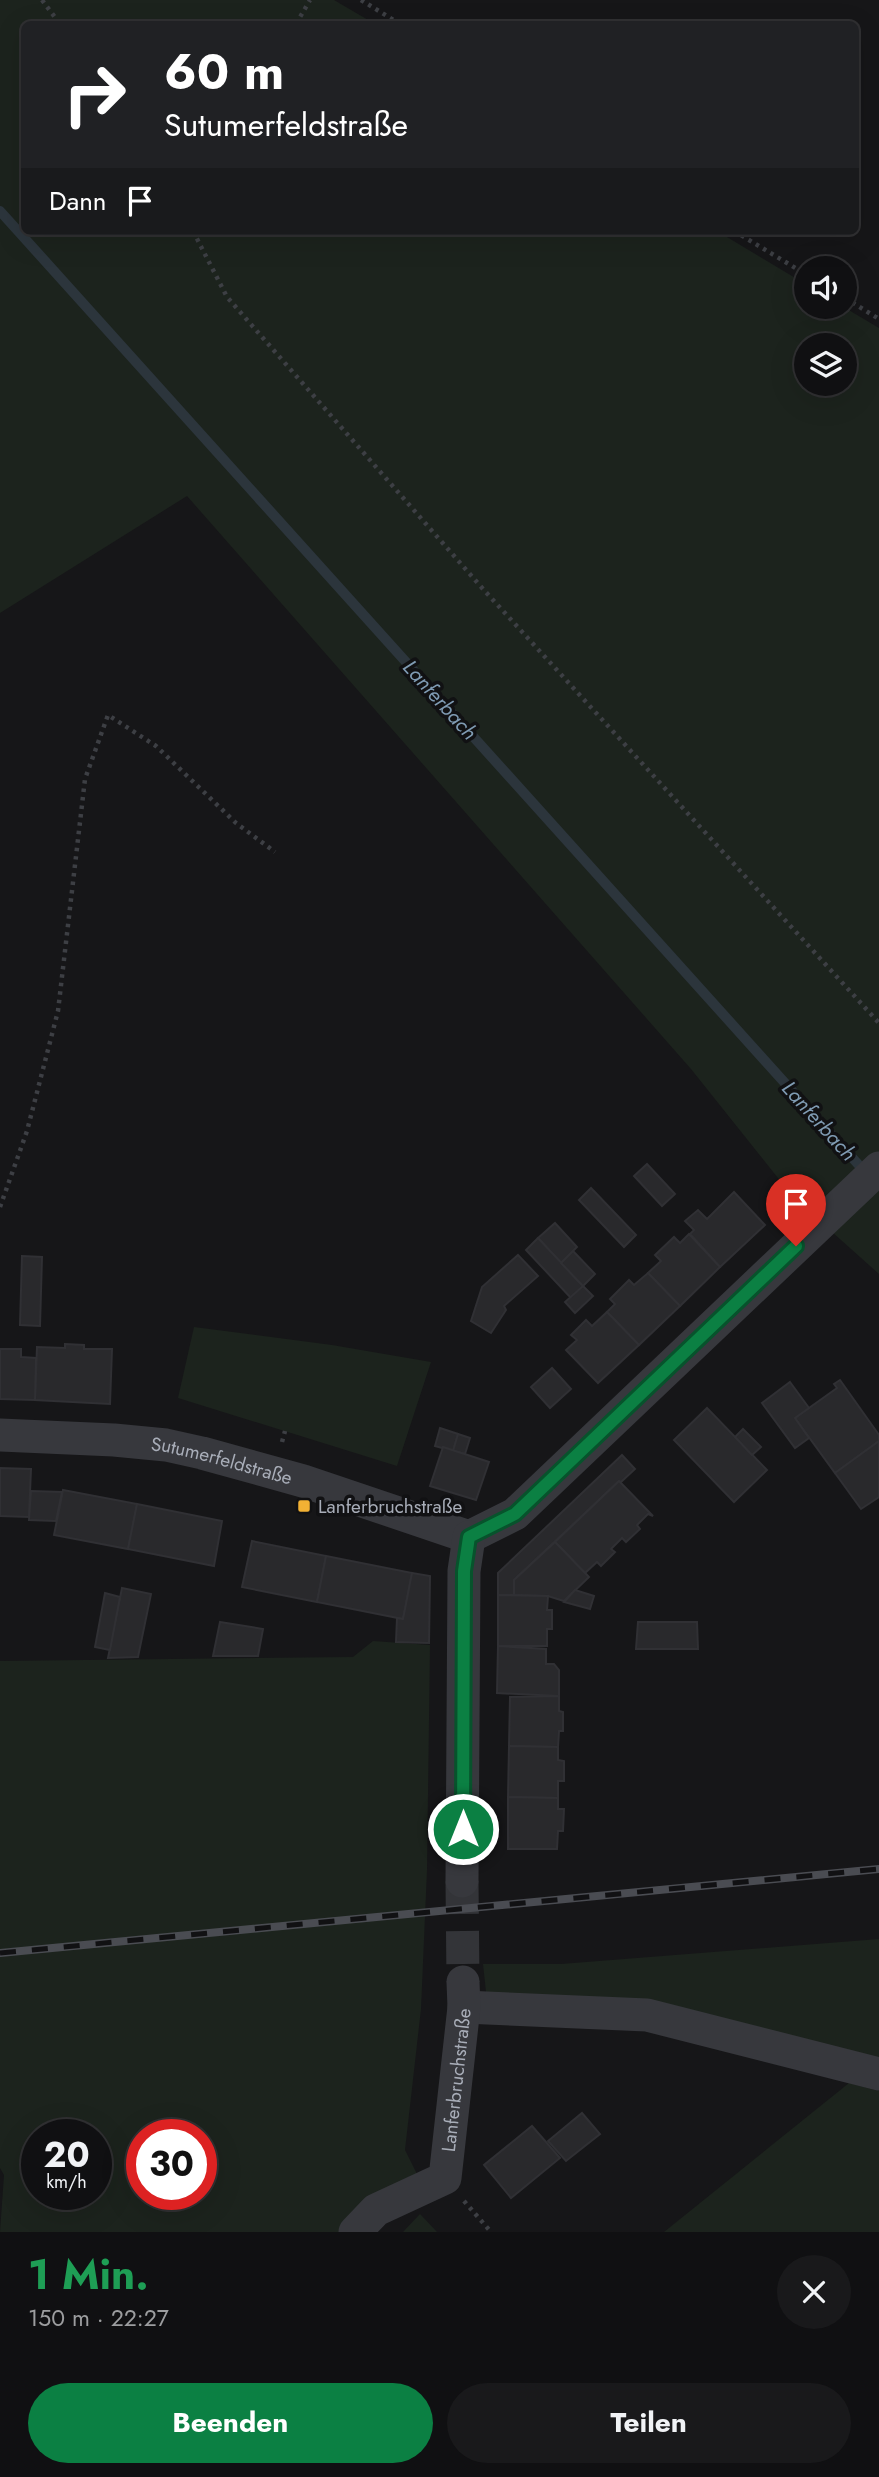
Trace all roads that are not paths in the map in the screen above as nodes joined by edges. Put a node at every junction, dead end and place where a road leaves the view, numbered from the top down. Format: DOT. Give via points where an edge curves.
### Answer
graph roads {
  1 [pos="868,1178"];
  2 [pos="0,1435"];
  3 [pos="469,1537"];
  4 [pos="463,1881"];
  5 [pos="879,2074"];
  6 [pos="355,2232"];
  1 -- 3 [label="street" via="515,1514"];
  2 -- 3 [label="street, Sutumerfeldstraße" via="166,1445 303,1481"];
  3 -- 4 [label="street" via="464,1571"];
  5 -- 6 [label="street, Lanferbruchstraße" via="647,2015 463,1994 445,2178 376,2210"];
}
